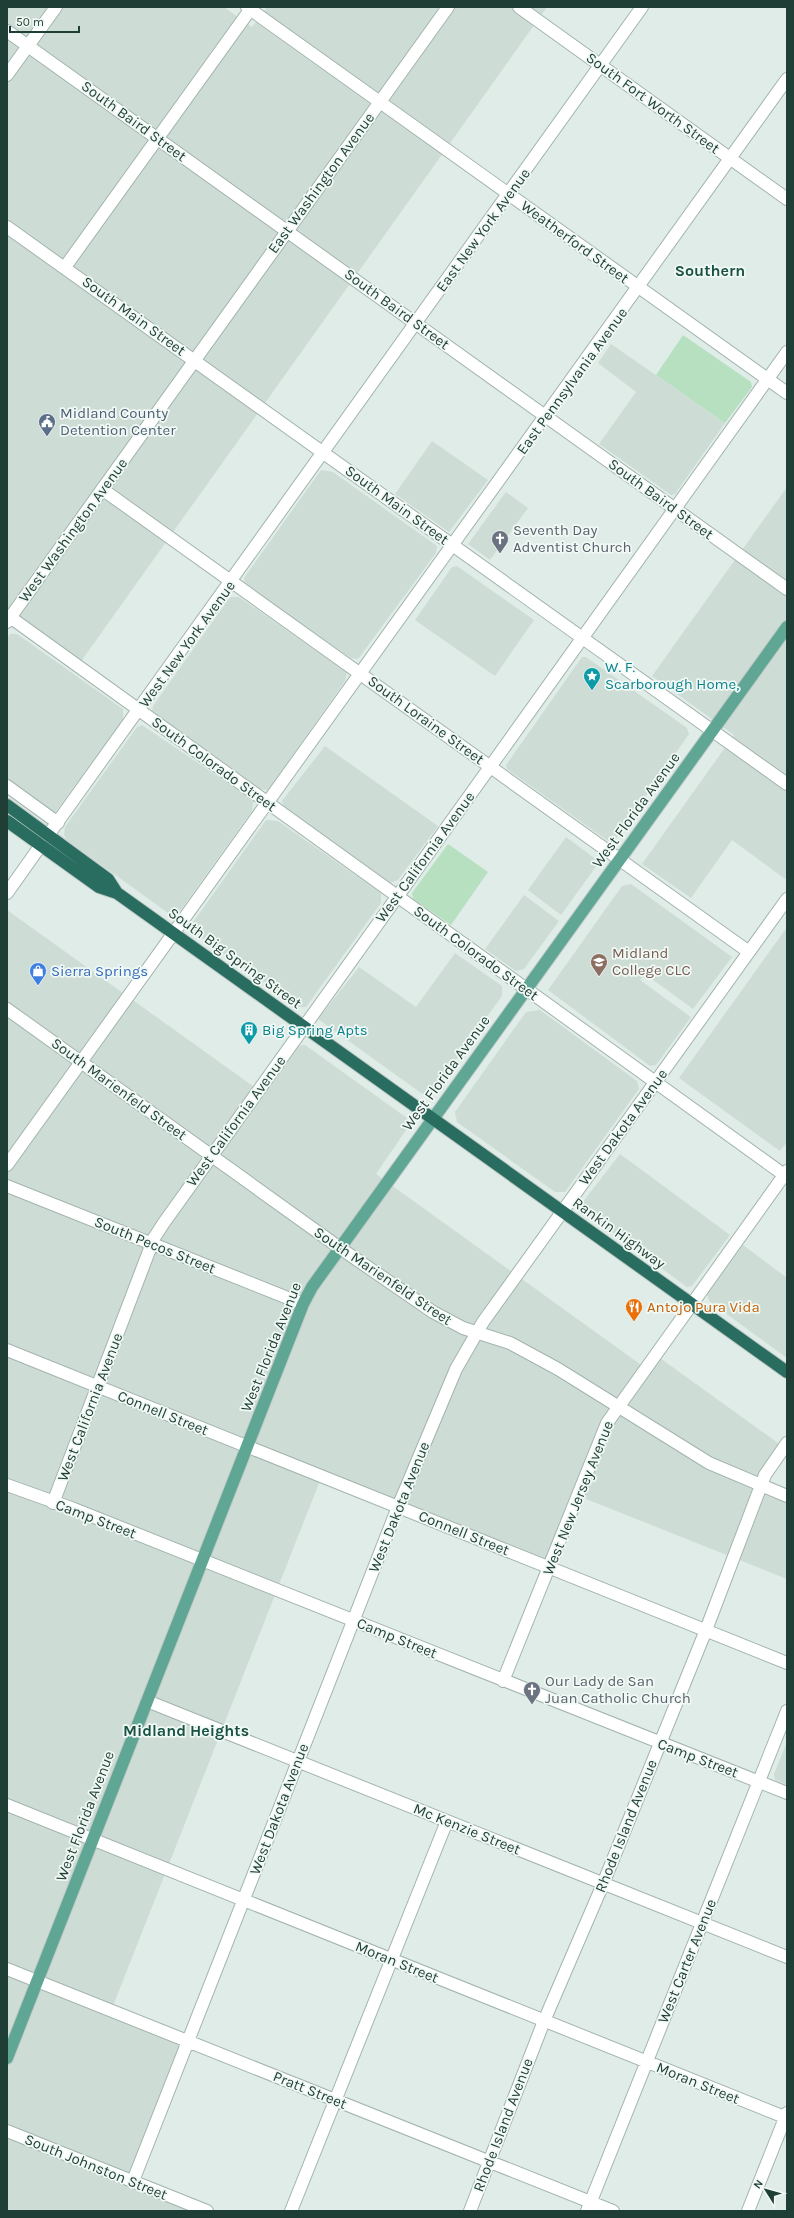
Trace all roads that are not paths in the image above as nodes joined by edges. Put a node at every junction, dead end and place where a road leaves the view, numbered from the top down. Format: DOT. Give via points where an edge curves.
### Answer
graph roads {
  1 [pos="56,7"];
  2 [pos="448,7"];
  3 [pos="519,7"];
  4 [pos="642,7"];
  5 [pos="250,8"];
  6 [pos="7,31"];
  7 [pos="29,46"];
  8 [pos="600,66"];
  9 [pos="7,76"];
  10 [pos="787,79"];
  11 [pos="379,102"];
  12 [pos="158,138"];
  13 [pos="730,158"];
  14 [pos="508,194"];
  15 [pos="787,199"];
  16 [pos="7,227"];
  17 [pos="287,230"];
  18 [pos="65,267"];
  19 [pos="638,287"];
  20 [pos="416,323"];
  21 [pos="787,352"];
  22 [pos="194,360"];
  23 [pos="767,379"];
  24 [pos="787,394"];
  25 [pos="546,416"];
  26 [pos="324,452"];
  27 [pos="102,489"];
  28 [pos="675,509"];
  29 [pos="454,545"];
  30 [pos="231,581"];
  31 [pos="787,589"];
  32 [pos="9,620"];
  33 [pos="787,627"];
  34 [pos="583,638"];
  35 [pos="361,674"];
  36 [pos="139,710"];
  37 [pos="713,731"];
  38 [pos="490,767"];
  39 [pos="787,784"];
  40 [pos="7,786"];
  41 [pos="269,803"];
  42 [pos="7,805"];
  43 [pos="7,821"];
  44 [pos="58,823"];
  45 [pos="49,834"];
  46 [pos="41,845"];
  47 [pos="620,860"];
  48 [pos="7,893"];
  49 [pos="117,893"];
  50 [pos="397,896"];
  51 [pos="787,899"];
  52 [pos="174,934"];
  53 [pos="749,952"];
  54 [pos="527,989"];
  55 [pos="7,1009"];
  56 [pos="304,1027"];
  57 [pos="82,1063"];
  58 [pos="655,1082"];
  59 [pos="433,1119"];
  60 [pos="211,1156"];
  61 [pos="7,1165"];
  62 [pos="786,1174"];
  63 [pos="7,1186"];
  64 [pos="562,1212"];
  65 [pos="152,1244"];
  66 [pos="340,1248"];
  67 [pos="303,1304"];
  68 [pos="691,1304"];
  69 [pos="477,1332"];
  70 [pos="7,1350"];
  71 [pos="787,1372"];
  72 [pos="98,1387"];
  73 [pos="618,1406"];
  74 [pos="787,1443"];
  75 [pos="247,1447"];
  76 [pos="7,1485"];
  77 [pos="761,1486"];
  78 [pos="787,1496"];
  79 [pos="53,1503"];
  80 [pos="398,1507"];
  81 [pos="203,1561"];
  82 [pos="549,1567"];
  83 [pos="353,1621"];
  84 [pos="706,1630"];
  85 [pos="787,1663"];
  86 [pos="503,1681"];
  87 [pos="147,1701"];
  88 [pos="787,1711"];
  89 [pos="660,1743"];
  90 [pos="298,1761"];
  91 [pos="759,1782"];
  92 [pos="787,1793"];
  93 [pos="7,1806"];
  94 [pos="447,1821"];
  95 [pos="93,1839"];
  96 [pos="603,1884"];
  97 [pos="244,1900"];
  98 [pos="702,1923"];
  99 [pos="787,1957"];
  100 [pos="392,1959"];
  101 [pos="7,1969"];
  102 [pos="37,1981"];
  103 [pos="544,2021"];
  104 [pos="188,2041"];
  105 [pos="7,2058"];
  106 [pos="646,2062"];
  107 [pos="335,2100"];
  108 [pos="786,2116"];
  109 [pos="7,2131"];
  110 [pos="489,2161"];
  111 [pos="133,2182"];
  112 [pos="589,2207"];
  113 [pos="207,2211"];
  114 [pos="291,2211"];
  115 [pos="470,2211"];
  116 [pos="613,2211"];
  117 [pos="748,2211"];
  1 -- 7 [label="street"];
  2 -- 11 [label="street, East Washington Avenue"];
  3 -- 8 [label="street, South Fort Worth Street"];
  4 -- 8 [label="street, East New York Avenue"];
  5 -- 11 [label="street, Weatherford Street"];
  5 -- 12 [label="street"];
  6 -- 7 [label="street, South Baird Street"];
  7 -- 9 [label="street"];
  7 -- 12 [label="street, South Baird Street"];
  8 -- 13 [label="street, South Fort Worth Street"];
  8 -- 14 [label="street, East New York Avenue"];
  10 -- 13 [label="street, East Pennsylvania Avenue"];
  11 -- 14 [label="street, Weatherford Street"];
  11 -- 17 [label="street, East Washington Avenue"];
  12 -- 17 [label="street, South Baird Street"];
  12 -- 18 [label="street"];
  13 -- 15 [label="street, South Fort Worth Street"];
  13 -- 19 [label="street, East Pennsylvania Avenue"];
  14 -- 19 [label="street, Weatherford Street"];
  14 -- 20 [label="street, East New York Avenue"];
  16 -- 18 [label="street, South Main Street"];
  17 -- 20 [label="street, South Baird Street"];
  17 -- 22 [label="street, East Washington Avenue"];
  18 -- 22 [label="street, South Main Street"];
  19 -- 23 [label="street, Weatherford Street"];
  19 -- 25 [label="street, East Pennsylvania Avenue"];
  20 -- 25 [label="street, South Baird Street"];
  20 -- 26 [label="street, East New York Avenue"];
  21 -- 23 [label="street, West California Avenue"];
  22 -- 26 [label="street, South Main Street"];
  22 -- 27 [label="street, West Washington Avenue"];
  23 -- 24 [label="street, Weatherford Street"];
  23 -- 28 [label="street, West California Avenue"];
  25 -- 28 [label="street, South Baird Street"];
  25 -- 29 [label="street, East Pennsylvania Avenue"];
  26 -- 29 [label="street, South Main Street"];
  26 -- 30 [label="street, West New York Avenue"];
  27 -- 30 [label="street, South Loraine Street"];
  27 -- 32 [label="street, West Washington Avenue"];
  28 -- 31 [label="street, South Baird Street"];
  28 -- 34 [label="street, West California Avenue"];
  29 -- 34 [label="street, South Main Street"];
  29 -- 35 [label="street, East Pennsylvania Avenue"];
  30 -- 35 [label="street, South Loraine Street"];
  30 -- 36 [label="street, West New York Avenue"];
  32 -- 36 [label="street, South Colorado Street"];
  33 -- 37 [label="main road, West Florida Avenue"];
  34 -- 37 [label="street, South Main Street"];
  34 -- 38 [label="street, West California Avenue"];
  35 -- 38 [label="street, South Loraine Street"];
  35 -- 41 [label="street, East Pennsylvania Avenue"];
  36 -- 41 [label="street, South Colorado Street"];
  36 -- 44 [label="street, West New York Avenue"];
  37 -- 39 [label="street, South Main Street"];
  37 -- 47 [label="main road, West Florida Avenue"];
  38 -- 47 [label="street, South Loraine Street"];
  38 -- 50 [label="street, West California Avenue"];
  40 -- 44 [label="street"];
  41 -- 50 [label="street, South Colorado Street"];
  41 -- 52 [label="street, East Pennsylvania Avenue"];
  42 -- 45 [label="highway, South Big Spring Street"];
  43 -- 46 [label="highway, South Big Spring Street"];
  44 -- 45 [label="street, West New York Avenue"];
  45 -- 49 [label="highway, South Big Spring Street" via="108,879"];
  46 -- 48 [label="street"];
  46 -- 49 [label="highway, South Big Spring Street" via="99,888"];
  47 -- 53 [label="street, South Loraine Street"];
  47 -- 54 [label="main road, West Florida Avenue"];
  49 -- 52 [label="highway, South Big Spring Street"];
  50 -- 54 [label="street, South Colorado Street"];
  50 -- 56 [label="street, West California Avenue"];
  51 -- 53 [label="street, West Dakota Avenue"];
  52 -- 56 [label="highway, South Big Spring Street"];
  52 -- 57 [label="street, East Pennsylvania Avenue"];
  53 -- 58 [label="street, West Dakota Avenue"];
  54 -- 58 [label="street, South Colorado Street"];
  54 -- 59 [label="main road, West Florida Avenue"];
  55 -- 57 [label="street, South Marienfeld Street"];
  56 -- 59 [label="highway, South Big Spring Street"];
  56 -- 60 [label="street, West California Avenue"];
  57 -- 60 [label="street, South Marienfeld Street"];
  57 -- 61 [label="street, East Pennsylvania Avenue"];
  58 -- 62 [label="street, South Colorado Street"];
  58 -- 64 [label="street, West Dakota Avenue"];
  59 -- 64 [label="highway, Rankin Highway"];
  59 -- 66 [label="main road, West Florida Avenue"];
  60 -- 65 [label="street, West California Avenue" via="163,1224"];
  60 -- 66 [label="street, South Marienfeld Street"];
  62 -- 68 [label="street, West New Jersey Avenue"];
  63 -- 65 [label="street, South Pecos Street"];
  64 -- 68 [label="highway, Rankin Highway"];
  64 -- 69 [label="street, West Dakota Avenue"];
  65 -- 67 [label="street, South Pecos Street"];
  65 -- 72 [label="street, West California Avenue"];
  66 -- 67 [label="main road, West Florida Avenue"];
  66 -- 69 [label="street, South Marienfeld Street" via="441,1317"];
  67 -- 75 [label="main road, West Florida Avenue"];
  68 -- 71 [label="highway, Rankin Highway"];
  68 -- 73 [label="street, West New Jersey Avenue"];
  69 -- 73 [label="street, South Marienfeld Street" via="500,1339 539,1358"];
  69 -- 80 [label="street, West Dakota Avenue" via="456,1369"];
  70 -- 72 [label="street, Connell Street"];
  72 -- 75 [label="street, Connell Street"];
  72 -- 79 [label="street, West California Avenue"];
  73 -- 77 [label="street, South Marienfeld Street" via="709,1463"];
  73 -- 82 [label="street, West New Jersey Avenue" via="607,1423"];
  74 -- 77 [label="street, Rhode Island Avenue" via="770,1467"];
  75 -- 80 [label="street, Connell Street"];
  75 -- 81 [label="main road, West Florida Avenue"];
  76 -- 79 [label="street, Camp Street"];
  77 -- 78 [label="street, South Marienfeld Street"];
  77 -- 84 [label="street, Rhode Island Avenue"];
  79 -- 81 [label="street, Camp Street"];
  80 -- 82 [label="street, Connell Street"];
  80 -- 83 [label="street, West Dakota Avenue"];
  81 -- 83 [label="street, Camp Street"];
  81 -- 87 [label="main road, West Florida Avenue"];
  82 -- 84 [label="street, Connell Street"];
  82 -- 86 [label="street, West New Jersey Avenue"];
  83 -- 86 [label="street, Camp Street"];
  83 -- 90 [label="street, West Dakota Avenue"];
  84 -- 85 [label="street, Connell Street"];
  84 -- 89 [label="street, Rhode Island Avenue"];
  86 -- 89 [label="street, Camp Street"];
  87 -- 90 [label="street, Mc Kenzie Street"];
  87 -- 95 [label="main road, West Florida Avenue"];
  88 -- 91 [label="street, West Carter Avenue"];
  89 -- 91 [label="street, Camp Street"];
  89 -- 96 [label="street, Rhode Island Avenue"];
  90 -- 94 [label="street, Mc Kenzie Street"];
  90 -- 97 [label="street, West Dakota Avenue"];
  91 -- 92 [label="street, Camp Street"];
  91 -- 98 [label="street, West Carter Avenue"];
  93 -- 95 [label="street, Moran Street"];
  94 -- 96 [label="street, Mc Kenzie Street"];
  94 -- 100 [label="street"];
  95 -- 97 [label="street, Moran Street"];
  95 -- 102 [label="main road, West Florida Avenue"];
  96 -- 98 [label="street, Mc Kenzie Street"];
  96 -- 103 [label="street, Rhode Island Avenue"];
  97 -- 100 [label="street, Moran Street"];
  97 -- 104 [label="street, West Dakota Avenue"];
  98 -- 99 [label="street, Mc Kenzie Street"];
  98 -- 106 [label="street, West Carter Avenue"];
  100 -- 103 [label="street, Moran Street"];
  100 -- 107 [label="street"];
  101 -- 102 [label="street, Pratt Street"];
  102 -- 104 [label="street, Pratt Street"];
  102 -- 105 [label="main road, West Florida Avenue"];
  103 -- 106 [label="street, Moran Street"];
  103 -- 110 [label="street, Rhode Island Avenue"];
  104 -- 107 [label="street, Pratt Street"];
  104 -- 111 [label="street, West Dakota Avenue"];
  106 -- 108 [label="street, Moran Street"];
  106 -- 112 [label="street, West Carter Avenue"];
  107 -- 110 [label="street, Pratt Street"];
  107 -- 114 [label="street"];
  108 -- 117 [label="street"];
  109 -- 111 [label="street, South Johnston Street"];
  110 -- 112 [label="street, Pratt Street"];
  110 -- 115 [label="street, Rhode Island Avenue"];
  111 -- 113 [label="street, South Johnston Street"];
  112 -- 116 [label="street, Pratt Street"];
}
